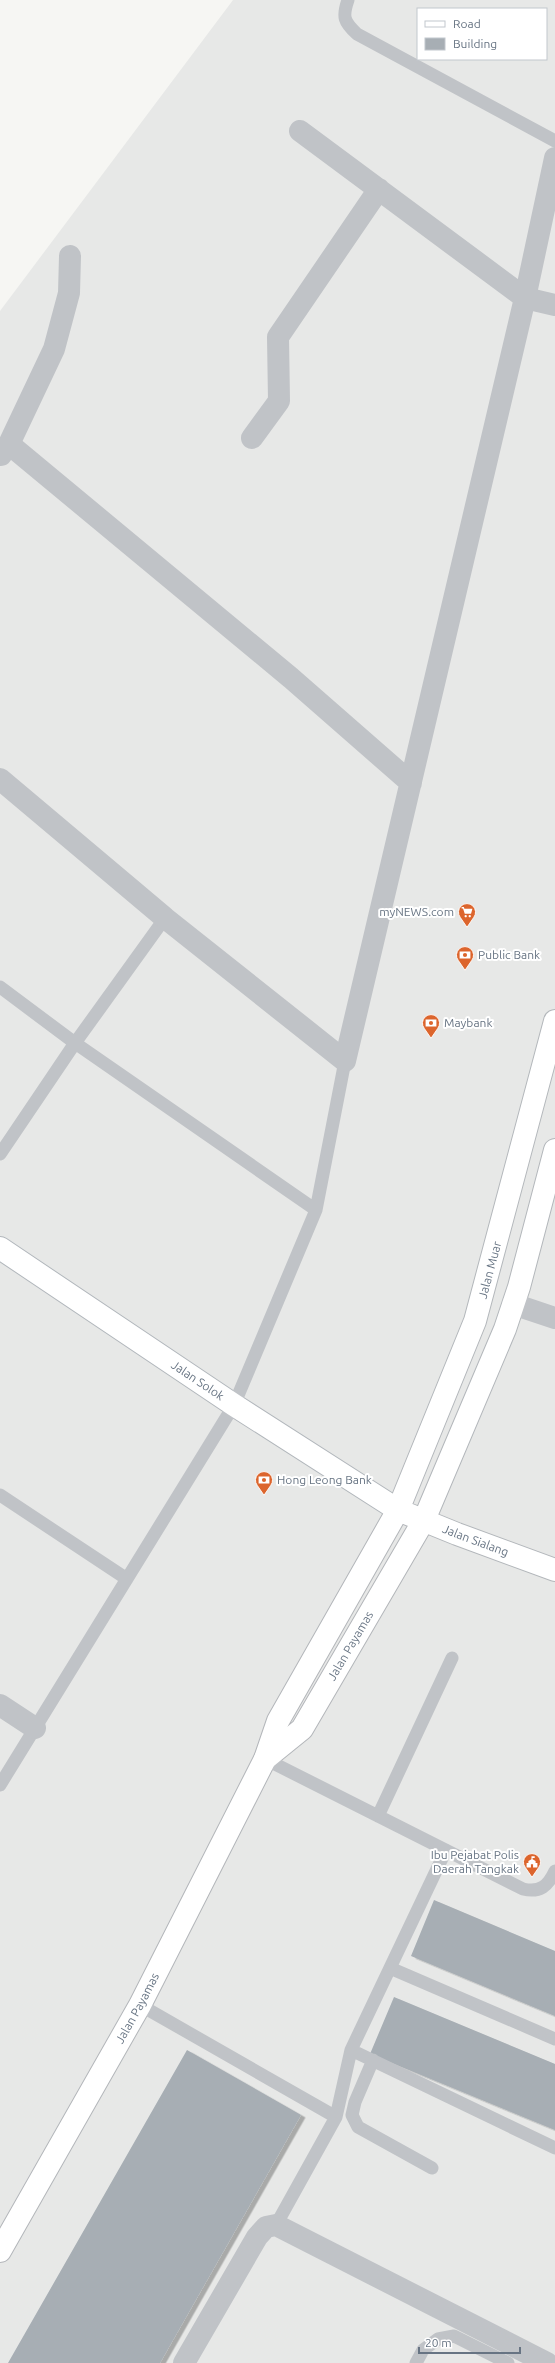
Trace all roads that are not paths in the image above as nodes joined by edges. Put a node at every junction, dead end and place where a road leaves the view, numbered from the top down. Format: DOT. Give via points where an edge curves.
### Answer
graph roads {
  1 [pos="348,0"];
  2 [pos="300,131"];
  3 [pos="555,141"];
  4 [pos="555,158"];
  5 [pos="379,189"];
  6 [pos="70,256"];
  7 [pos="525,298"];
  8 [pos="555,305"];
  9 [pos="252,438"];
  10 [pos="4,450"];
  11 [pos="0,780"];
  12 [pos="411,783"];
  13 [pos="165,918"];
  14 [pos="0,987"];
  15 [pos="555,1021"];
  16 [pos="75,1043"];
  17 [pos="345,1061"];
  18 [pos="555,1150"];
  19 [pos="0,1154"];
  20 [pos="316,1210"];
  21 [pos="0,1248"];
  22 [pos="513,1304"];
  23 [pos="555,1318"];
  24 [pos="234,1405"];
  25 [pos="0,1495"];
  26 [pos="398,1510"];
  27 [pos="424,1520"];
  28 [pos="555,1570"];
  29 [pos="127,1579"];
  30 [pos="452,1658"];
  31 [pos="0,1705"];
  32 [pos="35,1728"];
  33 [pos="265,1759"];
  34 [pos="0,1785"];
  35 [pos="378,1816"];
  36 [pos="446,1850"];
  37 [pos="555,1871"];
  38 [pos="390,1968"];
  39 [pos="140,2005"];
  40 [pos="555,2039"];
  41 [pos="351,2050"];
  42 [pos="373,2060"];
  43 [pos="336,2117"];
  44 [pos="555,2148"];
  45 [pos="432,2168"];
  46 [pos="276,2225"];
  47 [pos="0,2251"];
  48 [pos="184,2363"];
  49 [pos="416,2363"];
  50 [pos="508,2363"];
  51 [pos="547,2363"];
  1 -- 3 [label="lane" via="344,12 346,24 357,34"];
  2 -- 5 [label="street"];
  4 -- 7 [label="street"];
  5 -- 7 [label="street"];
  5 -- 9 [label="street" via="278,337 279,401"];
  6 -- 10 [label="street" via="69,293 54,348"];
  7 -- 8 [label="street"];
  7 -- 12 [label="street"];
  10 -- 12 [label="street" via="291,678"];
  11 -- 13 [label="street"];
  12 -- 17 [label="street"];
  13 -- 16 [label="lane"];
  13 -- 17 [label="street"];
  14 -- 16 [label="lane"];
  15 -- 26 [label="main road, Jalan Muar" via="475,1322"];
  16 -- 19 [label="lane"];
  16 -- 20 [label="lane"];
  17 -- 20 [label="lane"];
  18 -- 22 [label="main road"];
  20 -- 24 [label="lane"];
  21 -- 24 [label="main road, Jalan Solok"];
  22 -- 23 [label="street"];
  22 -- 27 [label="main road" via="505,1329"];
  24 -- 26 [label="main road, Jalan Solok"];
  24 -- 29 [label="lane"];
  25 -- 29 [label="lane"];
  26 -- 27 [label="main road, Jalan Sialang"];
  26 -- 33 [label="main road, Jalan Payamas" via="278,1721"];
  27 -- 28 [label="main road, Jalan Sialang"];
  27 -- 33 [label="main road, Jalan Payamas" via="302,1729"];
  29 -- 32 [label="lane"];
  30 -- 35 [label="lane"];
  31 -- 32 [label="street"];
  32 -- 34 [label="lane"];
  33 -- 35 [label="lane"];
  33 -- 39 [label="main road, Jalan Payamas"];
  35 -- 36 [label="lane"];
  36 -- 37 [label="lane" via="533,1892 543,1888"];
  36 -- 38 [label="lane"];
  38 -- 40 [label="lane"];
  38 -- 41 [label="lane"];
  39 -- 43 [label="lane"];
  39 -- 47 [label="main road, Jalan Payamas"];
  41 -- 42 [label="lane"];
  41 -- 43 [label="lane"];
  42 -- 44 [label="lane"];
  42 -- 45 [label="lane" via="355,2102 352,2115 355,2121 358,2126"];
  43 -- 46 [label="lane"];
  46 -- 48 [label="street" via="266,2227 257,2237"];
  46 -- 51 [label="street"];
  49 -- 50 [label="lane" via="423,2350 438,2339 454,2336"];
}
